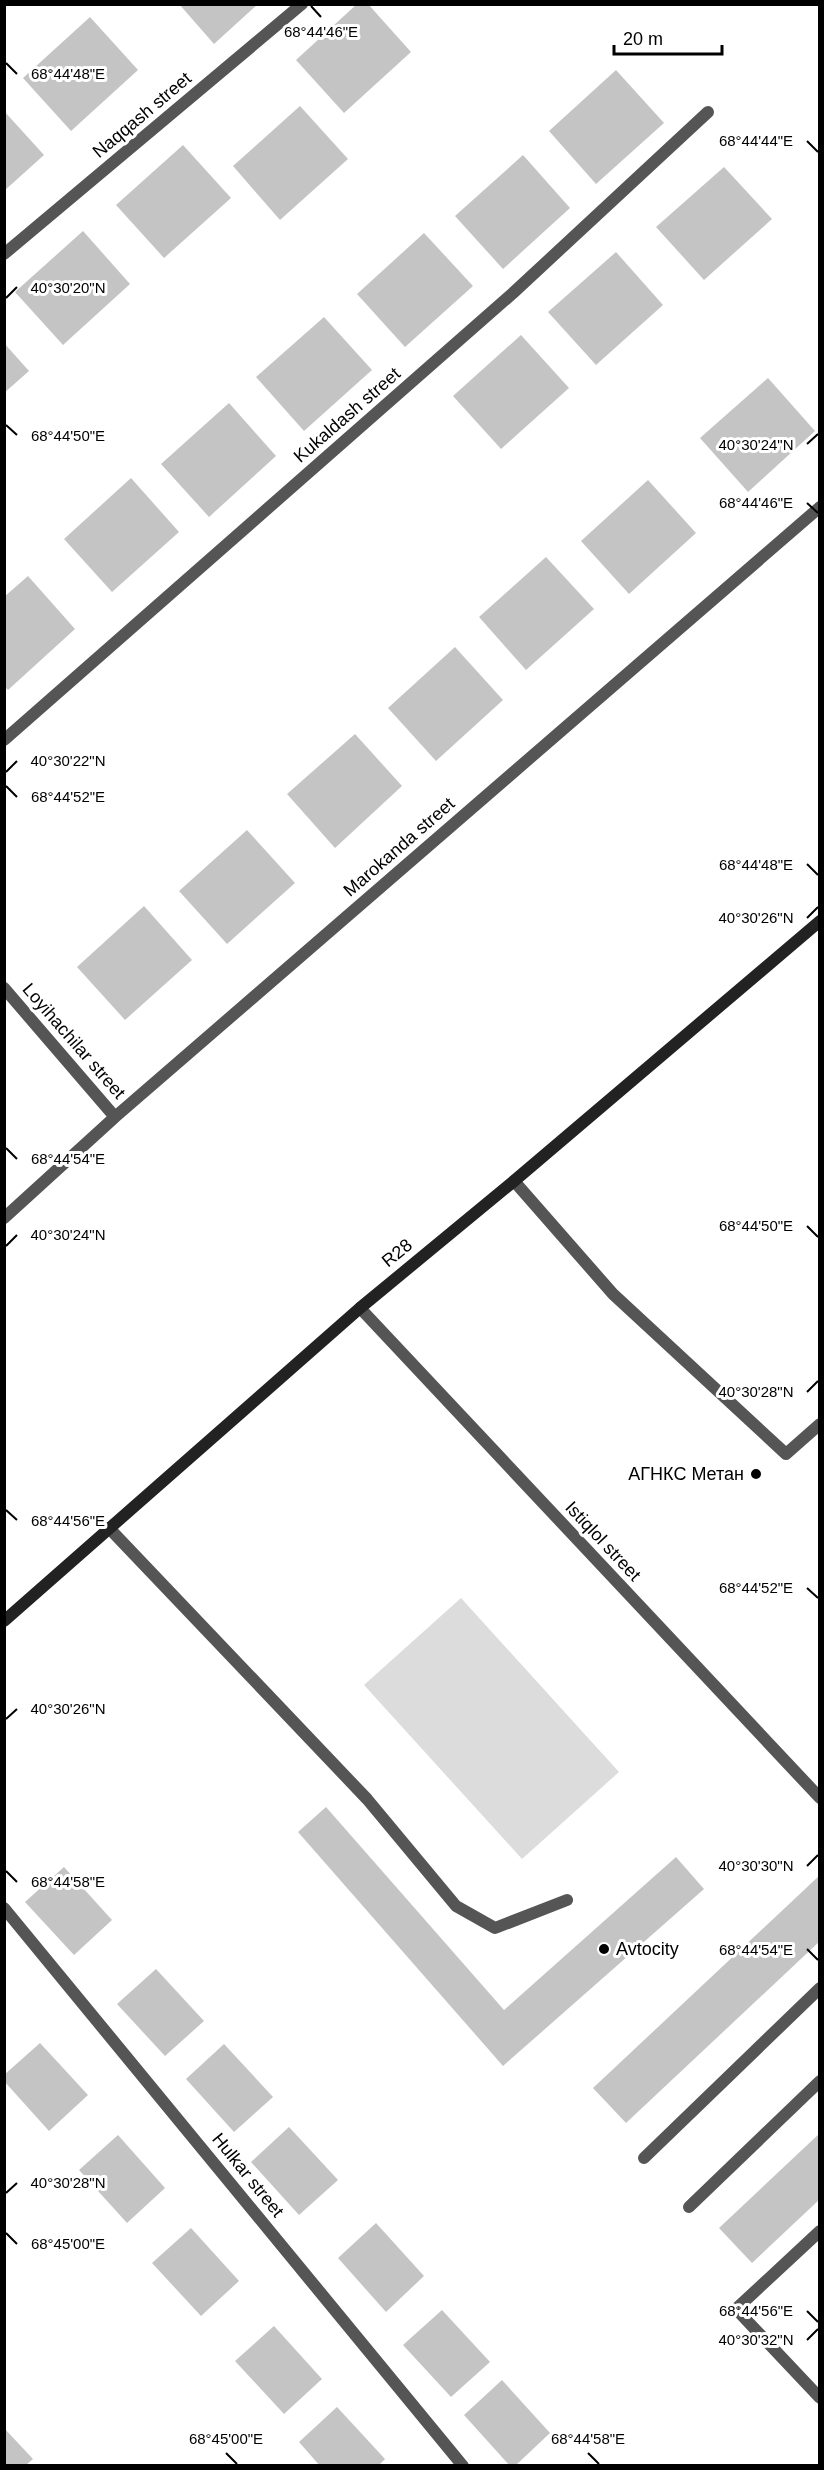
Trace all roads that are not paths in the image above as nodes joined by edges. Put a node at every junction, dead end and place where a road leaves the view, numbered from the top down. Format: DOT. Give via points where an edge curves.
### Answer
graph roads {
  1 [pos="302,4"];
  2 [pos="708,112"];
  3 [pos="4,254"];
  4 [pos="819,507"];
  5 [pos="4,740"];
  6 [pos="819,921"];
  7 [pos="4,988"];
  8 [pos="115,1117"];
  9 [pos="514,1181"];
  10 [pos="4,1218"];
  11 [pos="360,1308"];
  12 [pos="819,1424"];
  13 [pos="109,1528"];
  14 [pos="4,1621"];
  15 [pos="819,1798"];
  16 [pos="567,1900"];
  17 [pos="4,1908"];
  18 [pos="819,1988"];
  19 [pos="819,2080"];
  20 [pos="645,2158"];
  21 [pos="689,2207"];
  22 [pos="819,2232"];
  23 [pos="819,2398"];
  24 [pos="463,2466"];
  1 -- 3 [label="street, Naqqash street"];
  2 -- 5 [label="street, Kukaldash street" via="513,293"];
  4 -- 8 [label="street, Marokanda street"];
  6 -- 9 [label="main road, R28"];
  7 -- 8 [label="street, Loyihachilar street"];
  8 -- 10 [label="street, Marokanda street"];
  9 -- 11 [label="main road, R28"];
  9 -- 12 [label="street" via="614,1294 786,1454"];
  11 -- 13 [label="main road, R28"];
  11 -- 15 [label="street, Istiqlol street"];
  13 -- 14 [label="main road, R28"];
  13 -- 16 [label="street" via="367,1799 456,1906 495,1928"];
  17 -- 24 [label="street, Hulkar street"];
  18 -- 20 [label="street"];
  19 -- 21 [label="street"];
  22 -- 23 [label="street" via="736,2309"];
}
